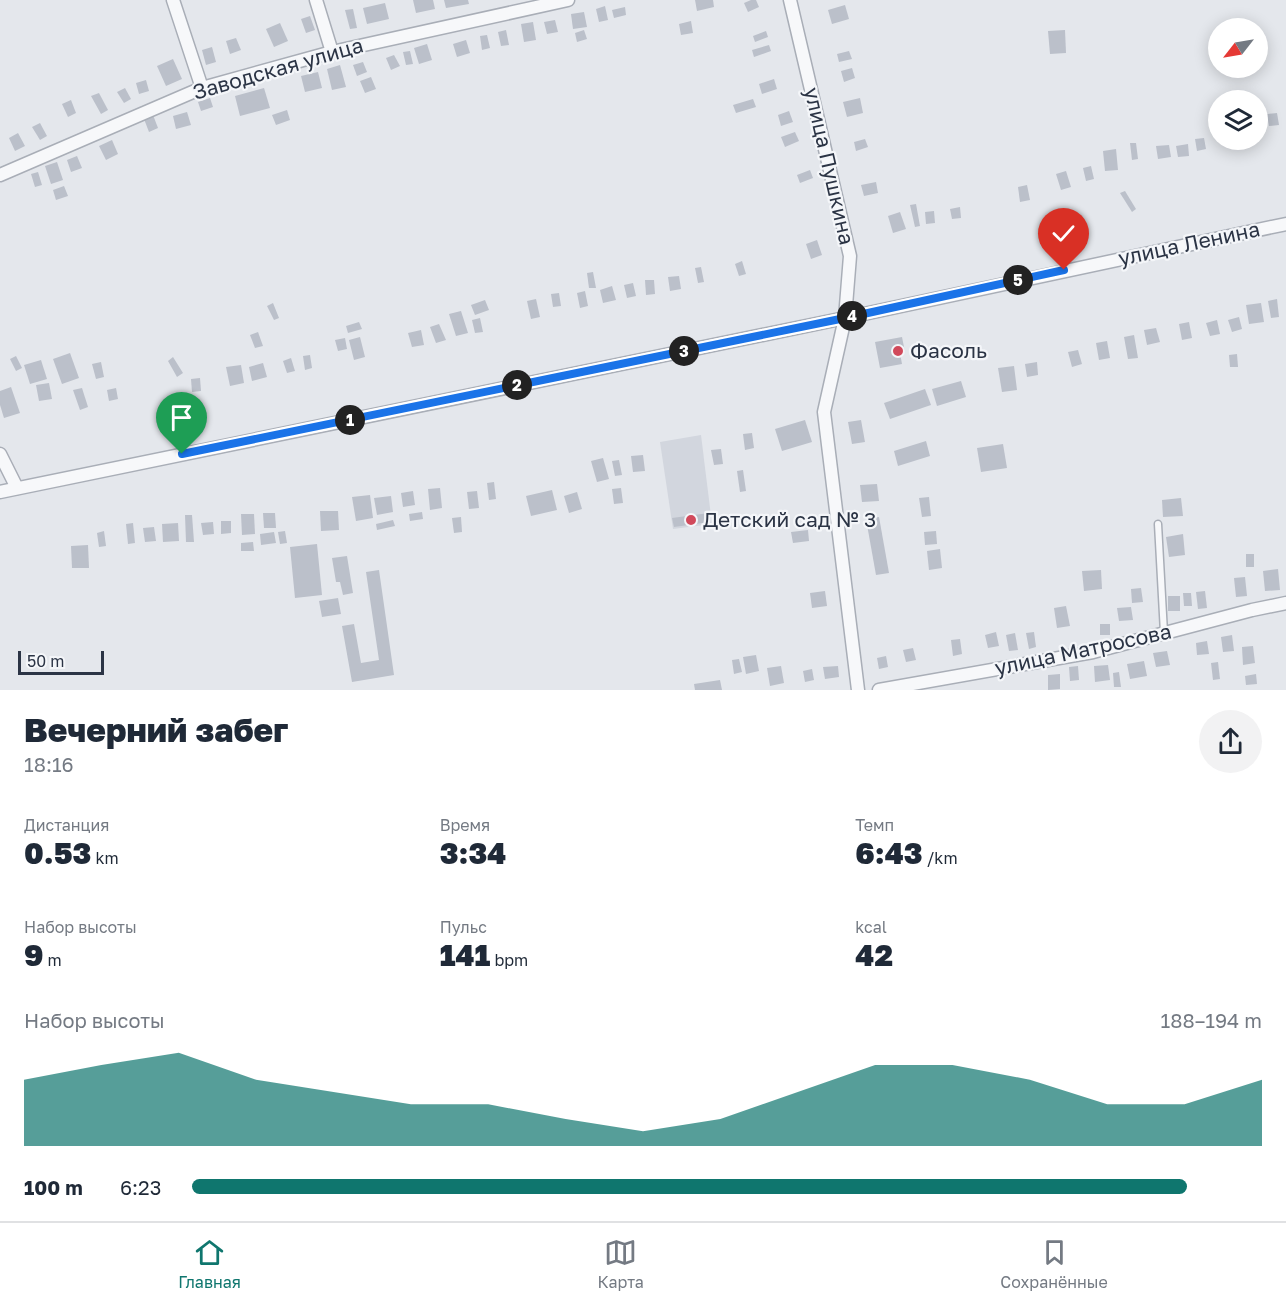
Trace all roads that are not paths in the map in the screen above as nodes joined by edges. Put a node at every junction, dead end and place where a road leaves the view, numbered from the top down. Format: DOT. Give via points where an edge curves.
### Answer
graph roads {
  1 [pos="173,0"];
  2 [pos="316,0"];
  3 [pos="568,0"];
  4 [pos="790,0"];
  5 [pos="332,52"];
  6 [pos="202,87"];
  7 [pos="0,175"];
  8 [pos="1286,224"];
  9 [pos="845,318"];
  10 [pos="0,454"];
  11 [pos="17,488"];
  12 [pos="0,492"];
  13 [pos="1158,524"];
  14 [pos="1286,603"];
  15 [pos="1164,633"];
  16 [pos="858,690"];
  17 [pos="879,690"];
  1 -- 6 [label="street"];
  2 -- 5 [label="street"];
  3 -- 5 [label="street, Заводская улица"];
  4 -- 9 [label="street, улица Пушкина" via="850,256"];
  5 -- 6 [label="street, Заводская улица"];
  6 -- 7 [label="street, Заводская улица"];
  8 -- 9 [label="street, улица Ленина"];
  9 -- 11 [label="street, улица Ленина"];
  9 -- 16 [label="street, улица Пушкина" via="824,412"];
  10 -- 11 [label="street"];
  11 -- 12 [label="street, улица Ленина"];
  13 -- 15 [label="lane"];
  14 -- 15 [label="street, улица Матросова"];
  15 -- 17 [label="street, улица Матросова" via="1093,652"];
}
